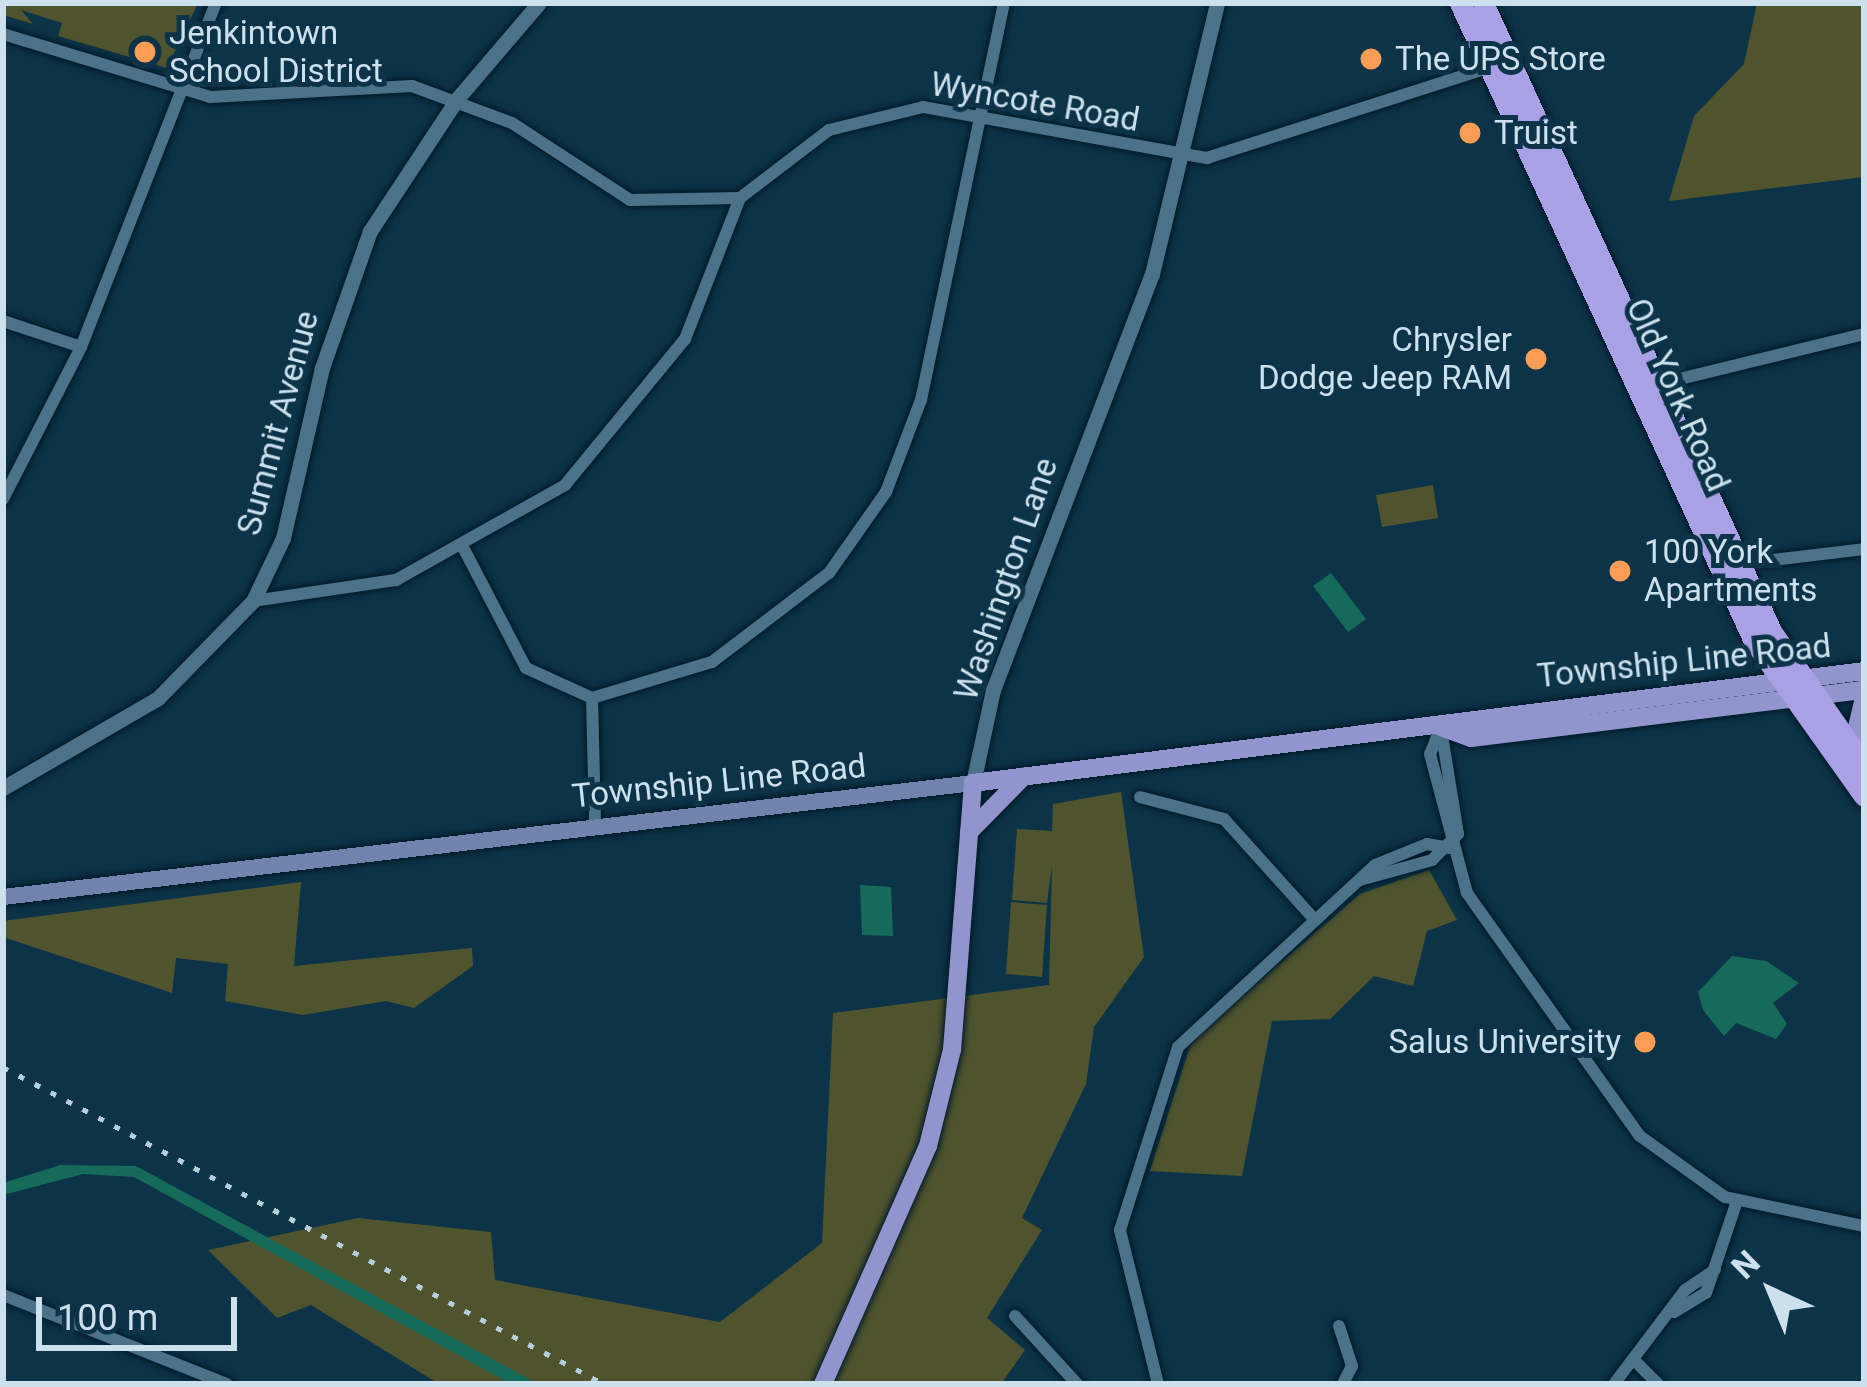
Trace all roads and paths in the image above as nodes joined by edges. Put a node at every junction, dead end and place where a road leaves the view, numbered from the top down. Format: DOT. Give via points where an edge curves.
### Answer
graph roads {
  1 [pos="216,3"];
  2 [pos="538,3"];
  3 [pos="1004,3"];
  4 [pos="1217,3"];
  5 [pos="1460,3"];
  6 [pos="1483,3"];
  7 [pos="3,34"];
  8 [pos="1500,62"];
  9 [pos="183,91"];
  10 [pos="457,99"];
  11 [pos="973,116"];
  12 [pos="1182,155"];
  13 [pos="740,198"];
  14 [pos="3,321"];
  15 [pos="1864,334"];
  16 [pos="81,347"];
  17 [pos="1651,386"];
  18 [pos="3,499"];
  19 [pos="1864,549"];
  20 [pos="465,551"];
  21 [pos="1738,564"];
  22 [pos="253,601"];
  23 [pos="1864,671"];
  24 [pos="1778,682"];
  25 [pos="1802,694"];
  26 [pos="1864,694"];
  27 [pos="592,698"];
  28 [pos="1441,728"];
  29 [pos="1858,758"];
  30 [pos="1028,774"];
  31 [pos="973,783"];
  32 [pos="3,788"];
  33 [pos="1140,796"];
  34 [pos="1864,796"];
  35 [pos="595,824"];
  36 [pos="969,832"];
  37 [pos="1450,848"];
  38 [pos="3,897"];
  39 [pos="1316,920"];
  40 [pos="1737,1201"];
  41 [pos="1864,1226"];
  42 [pos="3,1295"];
  43 [pos="1015,1316"];
  44 [pos="1339,1326"];
  45 [pos="1637,1363"];
  46 [pos="198,1379"];
  47 [pos="1153,1383"];
  48 [pos="227,1384"];
  49 [pos="823,1384"];
  50 [pos="1077,1384"];
  51 [pos="1343,1384"];
  52 [pos="1614,1384"];
  53 [pos="1658,1384"];
  1 -- 9 [label="street"];
  2 -- 10 [label="street, Summit Avenue"];
  3 -- 11 [label="street"];
  4 -- 12 [label="street, Washington Lane"];
  5 -- 8 [label="highway, Old York Road"];
  6 -- 8 [label="highway, Old York Road"];
  7 -- 9 [label="street"];
  8 -- 12 [label="street, Wyncote Road" via="1224,155"];
  8 -- 17 [label="highway, Old York Road"];
  9 -- 10 [label="street" via="243,100 374,82"];
  9 -- 16 [label="street"];
  10 -- 13 [label="street" via="631,200"];
  10 -- 22 [label="street, Summit Avenue" via="344,287 283,538"];
  11 -- 12 [label="street, Wyncote Road"];
  11 -- 13 [label="street, Wyncote Road" via="923,107 861,117"];
  11 -- 27 [label="street" via="921,400 869,521 759,635 681,676"];
  12 -- 31 [label="street, Washington Lane" via="1152,274 993,690"];
  13 -- 20 [label="street" via="708,289 654,388 565,485"];
  14 -- 16 [label="street"];
  15 -- 17 [label="street"];
  16 -- 18 [label="street"];
  17 -- 21 [label="highway, Old York Road"];
  17 -- 24 [label="highway, Old York Road"];
  19 -- 21 [label="street"];
  20 -- 22 [label="street" via="356,591"];
  20 -- 27 [label="street" via="526,668"];
  21 -- 25 [label="highway, Old York Road"];
  22 -- 32 [label="street, Summit Avenue" via="158,698"];
  23 -- 25 [label="main road, Township Line Road"];
  24 -- 25 [label="highway, Old York Road"];
  24 -- 28 [label="main road, Township Line Road"];
  25 -- 26 [label="main road, Township Line Road"];
  25 -- 28 [label="main road, Township Line Road" via="1471,738"];
  25 -- 29 [label="highway, Old York Road"];
  25 -- 34 [label="highway, Old York Road"];
  26 -- 29 [label="main road" via="1851,720"];
  27 -- 35 [label="street"];
  28 -- 30 [label="main road, Township Line Road"];
  28 -- 37 [label="street" via="1430,754"];
  30 -- 31 [label="main road, Township Line Road"];
  30 -- 36 [label="main road"];
  31 -- 35 [label="main road, Township Line Road"];
  31 -- 36 [label="main road, Washington Lane"];
  33 -- 39 [label="street" via="1224,819"];
  35 -- 38 [label="main road, Township Line Road"];
  36 -- 49 [label="main road, Washington Lane" via="952,1050 928,1146"];
  37 -- 39 [label="street" via="1359,880"];
  37 -- 40 [label="street" via="1467,893 1640,1136"];
  39 -- 47 [label="street" via="1194,1026 1172,1060 1120,1230"];
  40 -- 41 [label="street"];
  40 -- 45 [label="street" via="1714,1270"];
  42 -- 46 [label="street"];
  43 -- 50 [label="street"];
  44 -- 51 [label="street" via="1352,1366"];
  45 -- 52 [label="street"];
  45 -- 53 [label="street"];
  46 -- 48 [label="street"];
}
